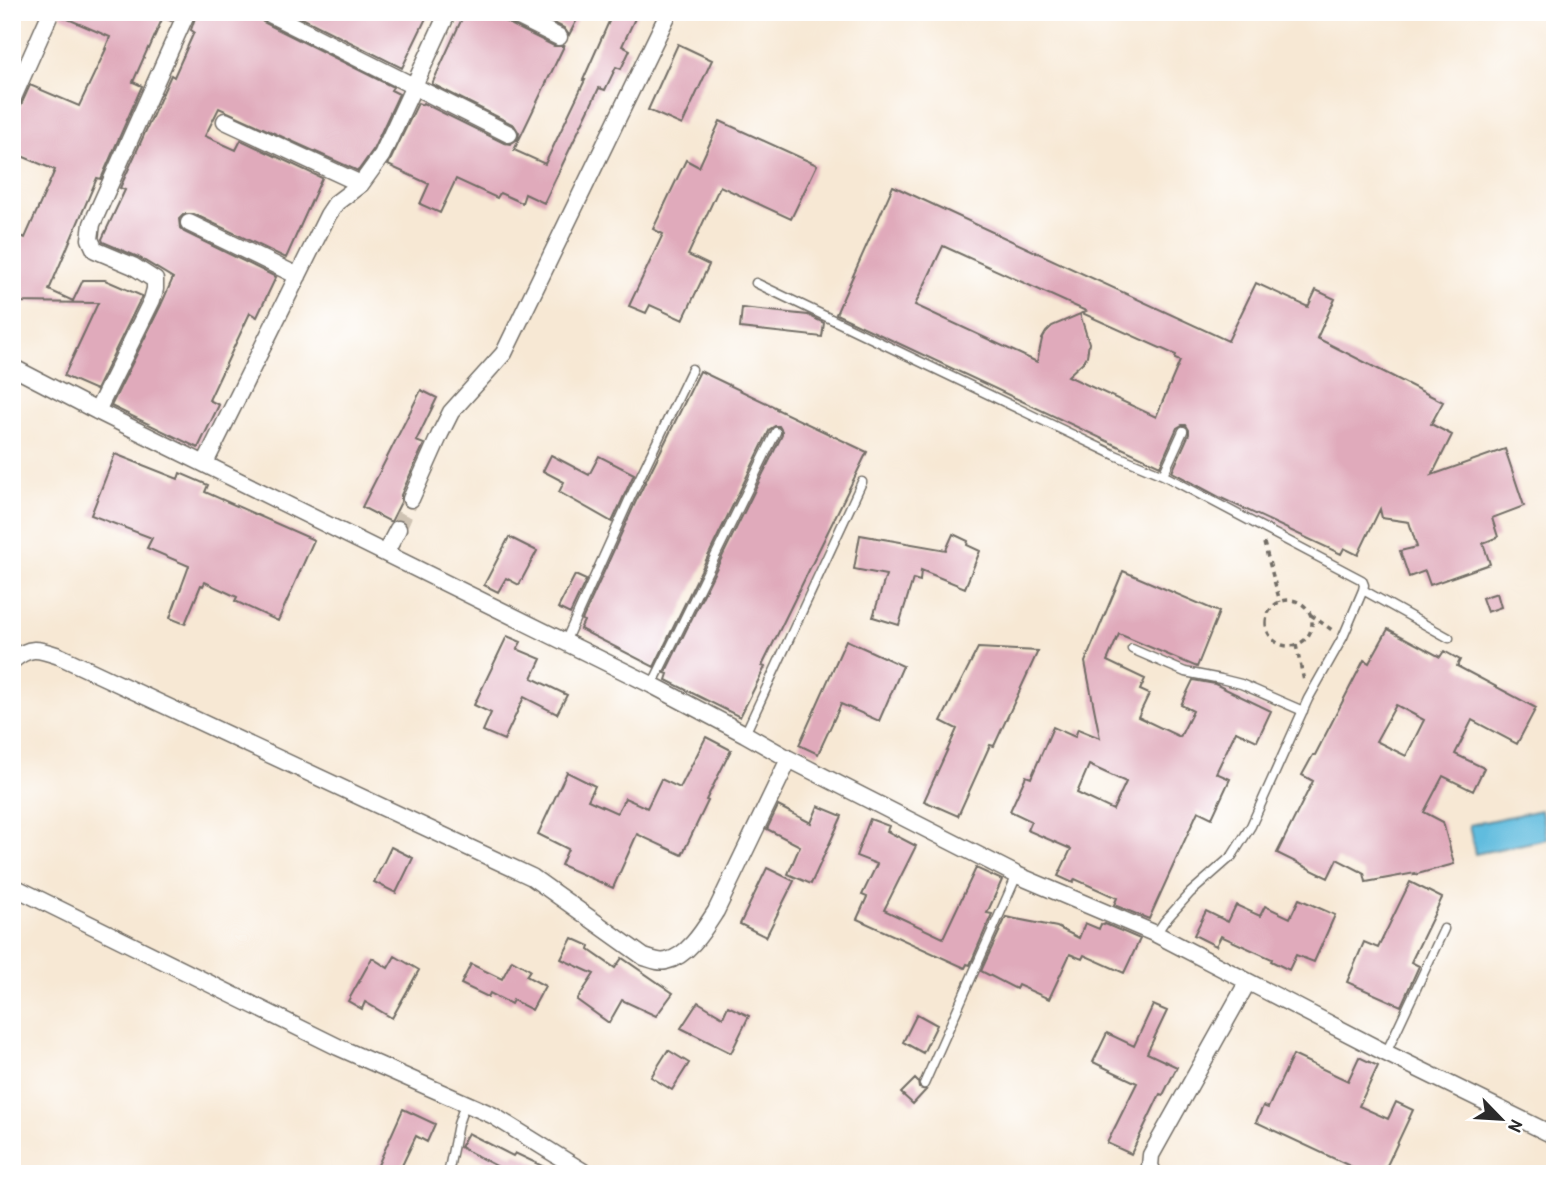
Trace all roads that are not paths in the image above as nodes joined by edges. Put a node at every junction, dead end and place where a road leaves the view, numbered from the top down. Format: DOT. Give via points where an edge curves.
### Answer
graph roads {
  1 [pos="51,12"];
  2 [pos="187,12"];
  3 [pos="447,12"];
  4 [pos="509,12"];
  5 [pos="669,12"];
  6 [pos="268,13"];
  7 [pos="559,37"];
  8 [pos="414,87"];
  9 [pos="12,100"];
  10 [pos="225,121"];
  11 [pos="509,134"];
  12 [pos="361,184"];
  13 [pos="189,223"];
  14 [pos="298,276"];
  15 [pos="757,283"];
  16 [pos="12,367"];
  17 [pos="692,369"];
  18 [pos="97,411"];
  19 [pos="776,432"];
  20 [pos="1183,432"];
  21 [pos="205,463"];
  22 [pos="1163,475"];
  23 [pos="862,482"];
  24 [pos="411,499"];
  25 [pos="398,529"];
  26 [pos="386,552"];
  27 [pos="1363,590"];
  28 [pos="1449,638"];
  29 [pos="565,642"];
  30 [pos="1132,649"];
  31 [pos="12,661"];
  32 [pos="652,685"];
  33 [pos="1303,711"];
  34 [pos="745,734"];
  35 [pos="789,759"];
  36 [pos="1017,875"];
  37 [pos="12,886"];
  38 [pos="1444,929"];
  39 [pos="1156,934"];
  40 [pos="1247,983"];
  41 [pos="1386,1054"];
  42 [pos="924,1084"];
  43 [pos="465,1104"];
  44 [pos="1555,1136"];
  45 [pos="571,1168"];
  46 [pos="448,1174"];
  47 [pos="587,1174"];
  48 [pos="1154,1174"];
  1 -- 9 [label="street"];
  2 -- 18 [label="street" via="92,224 90,239 95,250 155,280 152,300"];
  3 -- 8 [label="street"];
  4 -- 7 [label="street"];
  5 -- 24 [label="street" via="504,353 451,412"];
  6 -- 8 [label="street"];
  8 -- 11 [label="street"];
  8 -- 12 [label="street" via="382,155"];
  10 -- 12 [label="street"];
  12 -- 14 [label="street" via="336,203"];
  13 -- 14 [label="street"];
  14 -- 21 [label="street"];
  15 -- 22 [label="lane"];
  16 -- 18 [label="street"];
  17 -- 29 [label="lane"];
  18 -- 21 [label="street"];
  19 -- 32 [label="lane"];
  20 -- 22 [label="lane"];
  21 -- 26 [label="street"];
  22 -- 27 [label="lane" via="1363,580"];
  23 -- 34 [label="lane"];
  25 -- 26 [label="street"];
  26 -- 29 [label="street"];
  27 -- 28 [label="lane"];
  27 -- 33 [label="lane"];
  29 -- 32 [label="street"];
  30 -- 33 [label="lane" via="1185,672 1241,684"];
  31 -- 35 [label="street" via="22,652 40,650 59,656 532,877 645,957 663,962 678,957 716,911"];
  32 -- 34 [label="street"];
  33 -- 39 [label="lane" via="1251,826 1232,856 1190,893"];
  34 -- 35 [label="street"];
  35 -- 36 [label="street"];
  36 -- 39 [label="street"];
  36 -- 42 [label="lane"];
  37 -- 43 [label="street" via="338,1047"];
  38 -- 41 [label="lane"];
  39 -- 40 [label="street"];
  40 -- 41 [label="street"];
  40 -- 48 [label="street" via="1151,1155"];
  41 -- 44 [label="street"];
  43 -- 45 [label="street" via="492,1115"];
  43 -- 46 [label="lane"];
  45 -- 47 [label="street"];
}
